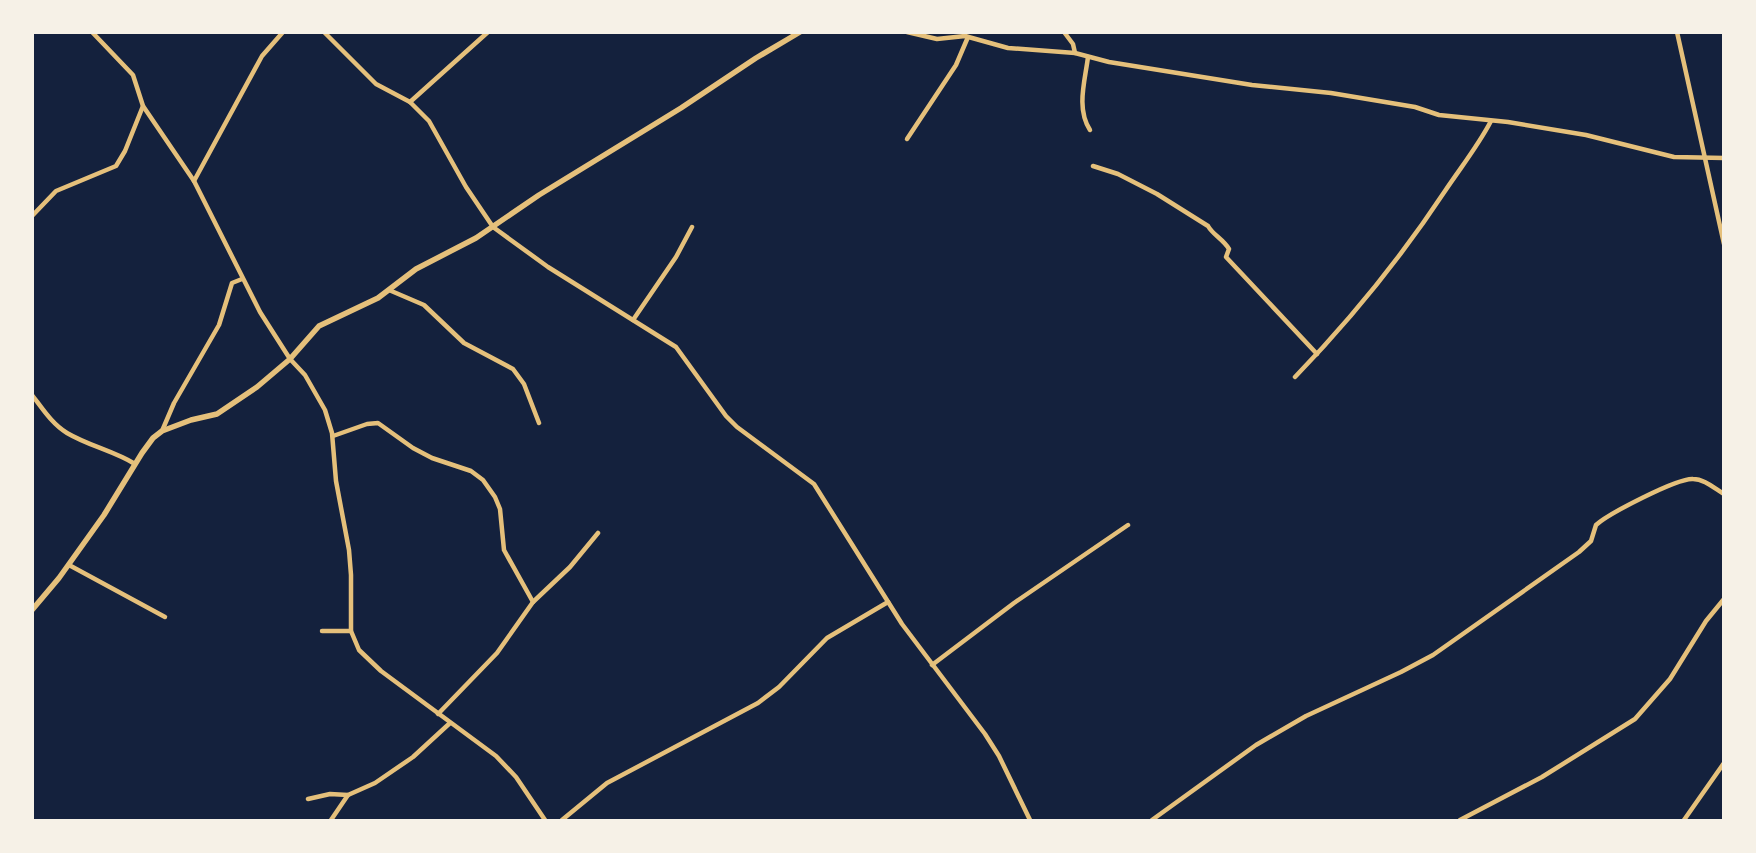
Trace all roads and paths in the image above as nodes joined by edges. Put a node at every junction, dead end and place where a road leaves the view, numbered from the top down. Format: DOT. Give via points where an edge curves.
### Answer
graph roads {
  1 [pos="92,32"];
  2 [pos="283,32"];
  3 [pos="324,32"];
  4 [pos="488,32"];
  5 [pos="800,32"];
  6 [pos="907,32"];
  7 [pos="1064,32"];
  8 [pos="1677,32"];
  9 [pos="968,37"];
  10 [pos="1075,53"];
  11 [pos="1088,57"];
  12 [pos="410,102"];
  13 [pos="143,106"];
  14 [pos="1491,121"];
  15 [pos="1090,130"];
  16 [pos="906,139"];
  17 [pos="1706,158"];
  18 [pos="1724,158"];
  19 [pos="1093,166"];
  20 [pos="194,181"];
  21 [pos="32,216"];
  22 [pos="692,226"];
  23 [pos="492,227"];
  24 [pos="1724,244"];
  25 [pos="242,279"];
  26 [pos="389,290"];
  27 [pos="633,320"];
  28 [pos="1317,354"];
  29 [pos="290,359"];
  30 [pos="1295,377"];
  31 [pos="32,395"];
  32 [pos="539,423"];
  33 [pos="162,431"];
  34 [pos="332,436"];
  35 [pos="135,464"];
  36 [pos="1724,494"];
  37 [pos="1128,526"];
  38 [pos="598,533"];
  39 [pos="68,565"];
  40 [pos="1724,599"];
  41 [pos="533,602"];
  42 [pos="888,602"];
  43 [pos="32,610"];
  44 [pos="165,617"];
  45 [pos="322,631"];
  46 [pos="351,631"];
  47 [pos="932,665"];
  48 [pos="438,714"];
  49 [pos="450,723"];
  50 [pos="1724,763"];
  51 [pos="348,795"];
  52 [pos="308,800"];
  53 [pos="331,820"];
  54 [pos="545,820"];
  55 [pos="562,820"];
  56 [pos="1030,820"];
  57 [pos="1152,820"];
  58 [pos="1460,820"];
  59 [pos="1684,820"];
  1 -- 13 [label="street" via="133,75"];
  2 -- 20 [label="street" via="262,56"];
  3 -- 12 [label="street" via="376,84"];
  4 -- 12 [label="street"];
  5 -- 23 [label="street"];
  6 -- 9 [label="street" via="936,39"];
  7 -- 10 [label="street"];
  8 -- 17 [label="street"];
  9 -- 10 [label="street" via="1008,48"];
  9 -- 16 [label="street" via="956,66"];
  10 -- 11 [label="street"];
  11 -- 14 [label="street"];
  11 -- 15 [label="street" via="1082,110"];
  12 -- 23 [label="street" via="435,131"];
  13 -- 20 [label="street"];
  13 -- 21 [label="street" via="116,166 56,191"];
  14 -- 17 [label="street" via="1586,135 1660,155"];
  14 -- 28 [label="street" via="1475,150 1410,244 1365,302"];
  17 -- 18 [label="street"];
  17 -- 24 [label="street"];
  19 -- 28 [label="street" via="1118,174 1157,194 1208,226 1229,249 1226,257"];
  20 -- 25 [label="street"];
  22 -- 27 [label="street"];
  23 -- 26 [label="street" via="416,269"];
  23 -- 27 [label="street"];
  25 -- 29 [label="street"];
  25 -- 33 [label="street" via="232,283 219,325 174,403"];
  26 -- 29 [label="street" via="318,326"];
  26 -- 32 [label="street" via="424,305 464,343 513,369 524,384"];
  27 -- 42 [label="street" via="676,347 736,427 814,484"];
  28 -- 30 [label="street"];
  29 -- 33 [label="street" via="257,387 217,414"];
  29 -- 34 [label="street" via="305,375 325,410"];
  31 -- 35 [label="street" via="65,432"];
  33 -- 35 [label="street" via="153,438"];
  34 -- 41 [label="street" via="378,423 432,458 478,474 495,497 500,509 504,550"];
  34 -- 46 [label="street" via="351,575"];
  35 -- 39 [label="street"];
  36 -- 57 [label="street" via="1699,480 1684,480 1612,514 1596,525 1591,541 1579,552 1433,655 1306,716 1256,745"];
  37 -- 47 [label="street" via="1014,603"];
  38 -- 41 [label="street" via="570,567"];
  39 -- 43 [label="street"];
  39 -- 44 [label="street"];
  40 -- 58 [label="street" via="1701,628 1670,679 1635,719 1542,777"];
  41 -- 48 [label="street" via="506,643"];
  42 -- 47 [label="street"];
  42 -- 55 [label="street" via="827,638 780,687 758,703 606,783"];
  45 -- 46 [label="street"];
  46 -- 48 [label="street" via="362,655"];
  47 -- 56 [label="street" via="973,716 994,749"];
  48 -- 49 [label="street"];
  49 -- 51 [label="street" via="413,757 375,784"];
  49 -- 54 [label="street" via="496,756 520,783"];
  50 -- 59 [label="street"];
  51 -- 52 [label="street" via="330,794"];
  51 -- 53 [label="street"];
}
